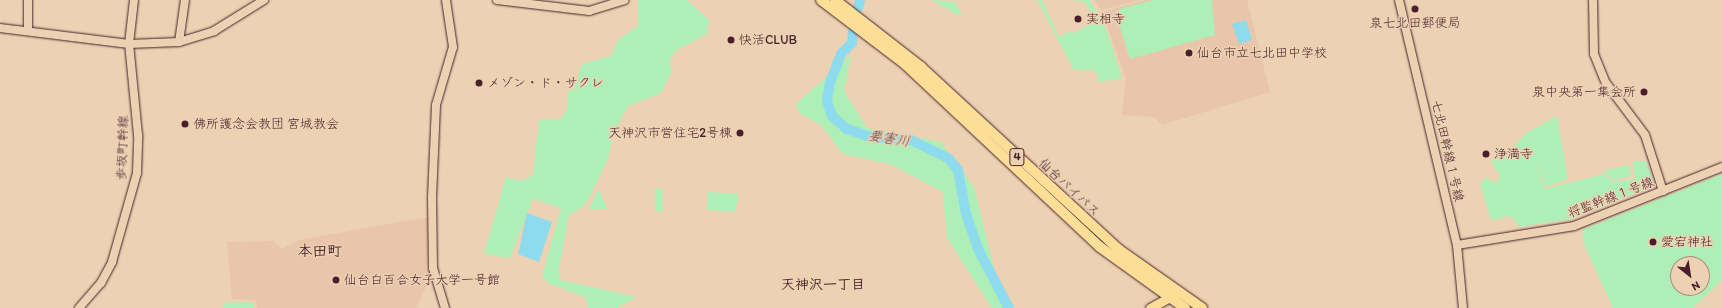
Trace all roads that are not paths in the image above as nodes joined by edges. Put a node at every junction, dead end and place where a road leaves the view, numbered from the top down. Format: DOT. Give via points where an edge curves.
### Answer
graph roads {
  1 [pos="28,0"];
  2 [pos="134,0"];
  3 [pos="185,0"];
  4 [pos="264,0"];
  5 [pos="446,0"];
  6 [pos="497,0"];
  7 [pos="624,0"];
  8 [pos="821,0"];
  9 [pos="836,0"];
  10 [pos="1399,0"];
  11 [pos="1593,0"];
  12 [pos="0,28"];
  13 [pos="28,31"];
  14 [pos="179,42"];
  15 [pos="129,44"];
  16 [pos="1722,167"];
  17 [pos="1663,191"];
  18 [pos="1457,245"];
  19 [pos="1178,292"];
  20 [pos="1168,296"];
  21 [pos="79,308"];
  22 [pos="445,308"];
  23 [pos="1150,308"];
  24 [pos="1185,308"];
  25 [pos="1202,308"];
  26 [pos="1464,308"];
  1 -- 13 [label="street"];
  2 -- 15 [label="street, 歩坂町幹線"];
  3 -- 14 [label="street"];
  4 -- 14 [label="street" via="214,31"];
  5 -- 22 [label="street" via="452,54 436,105 432,197 433,268"];
  6 -- 7 [label="street" via="589,11"];
  8 -- 20 [label="highway, 仙台バイパス / 4" via="905,64 1100,247"];
  9 -- 19 [label="highway, 仙台バイパス / 4" via="922,67 1074,212"];
  10 -- 18 [label="street, 七北田幹線１号線"];
  11 -- 17 [label="street" via="1594,54 1606,83 1648,140"];
  12 -- 13 [label="street"];
  13 -- 15 [label="street"];
  14 -- 15 [label="street"];
  15 -- 21 [label="street, 歩坂町幹線" via="138,135 137,173 112,262 101,283"];
  16 -- 17 [label="street, 将監幹線１号線"];
  17 -- 18 [label="street, 将監幹線１号線" via="1574,226"];
  18 -- 26 [label="street, 七北田幹線１号線"];
  19 -- 20 [label="main road"];
  19 -- 25 [label="highway, 仙台バイパス / 4"];
  20 -- 23 [label="main road"];
  20 -- 24 [label="highway, 仙台バイパス / 4"];
}
